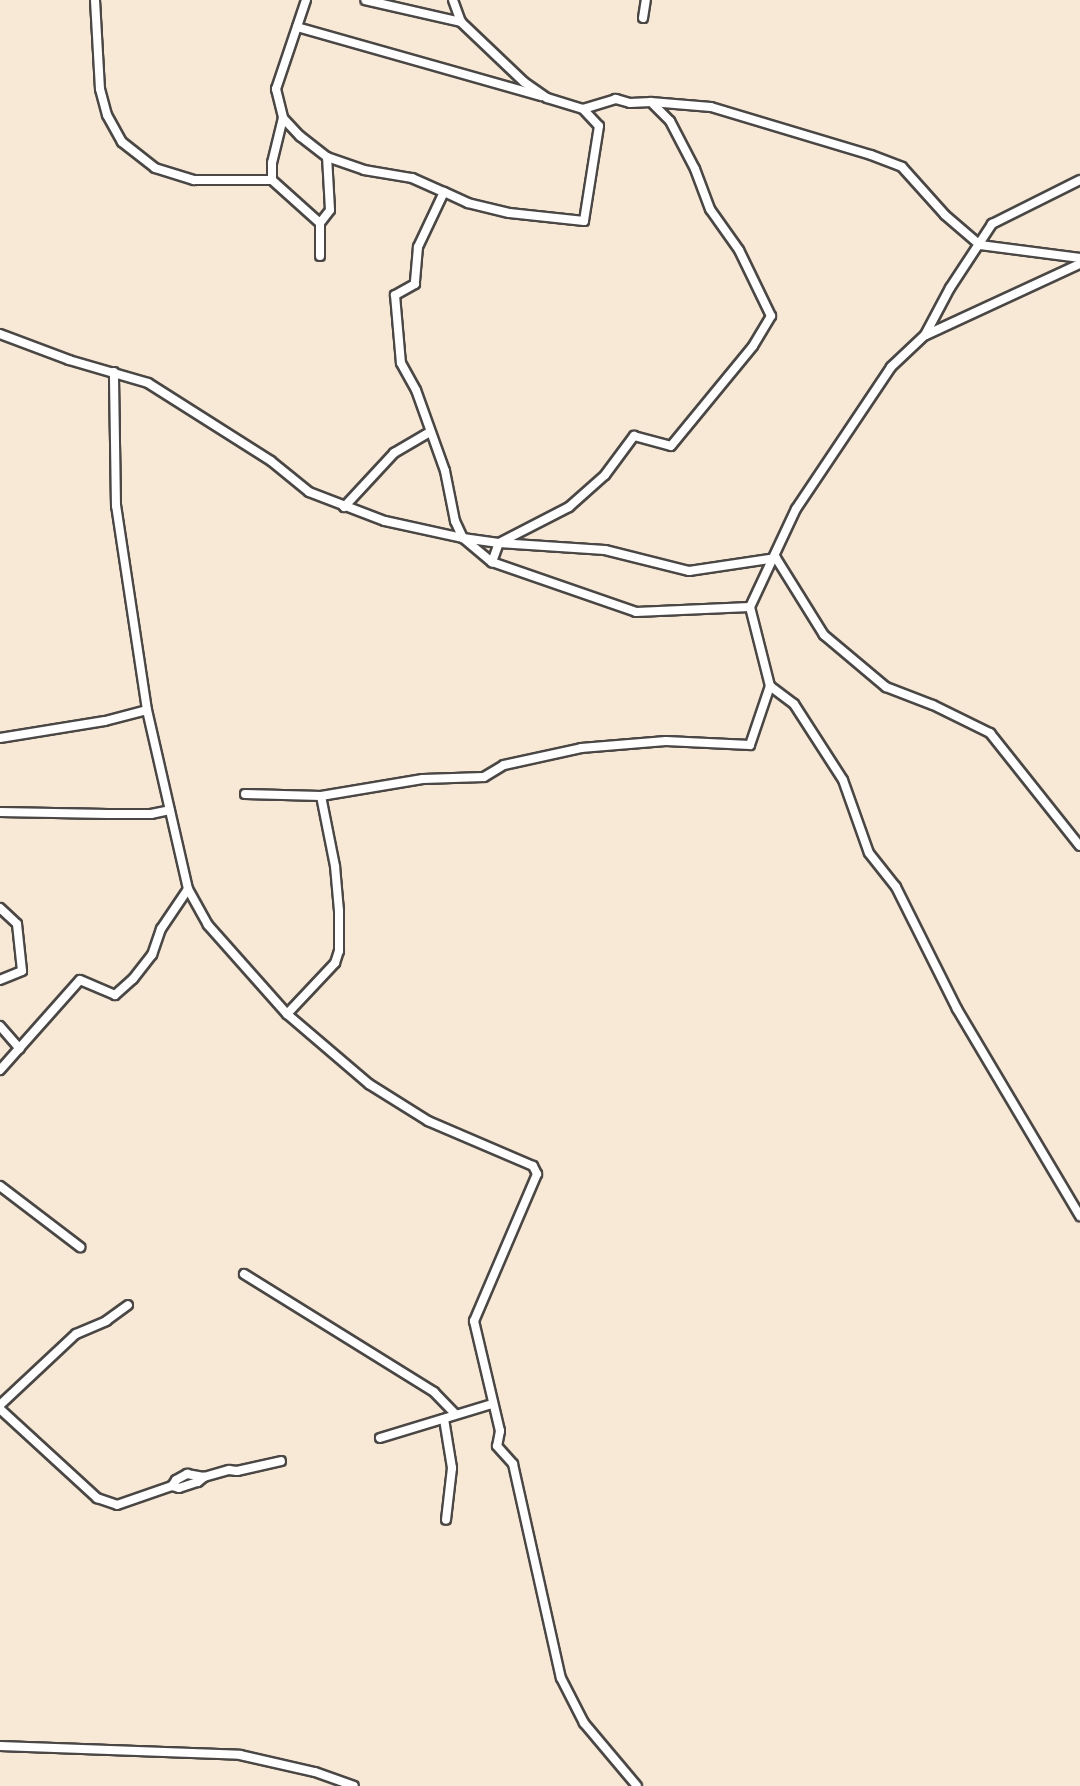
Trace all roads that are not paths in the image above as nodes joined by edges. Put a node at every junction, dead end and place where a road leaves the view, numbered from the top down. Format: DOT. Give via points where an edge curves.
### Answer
graph roads {
  1 [pos="95,0"];
  2 [pos="306,0"];
  3 [pos="365,0"];
  4 [pos="453,0"];
  5 [pos="646,0"];
  6 [pos="643,18"];
  7 [pos="461,22"];
  8 [pos="297,27"];
  9 [pos="547,98"];
  10 [pos="651,102"];
  11 [pos="583,109"];
  12 [pos="283,118"];
  13 [pos="327,157"];
  14 [pos="272,180"];
  15 [pos="1080,180"];
  16 [pos="444,192"];
  17 [pos="320,223"];
  18 [pos="980,245"];
  19 [pos="320,256"];
  20 [pos="1080,258"];
  21 [pos="1080,264"];
  22 [pos="0,334"];
  23 [pos="925,335"];
  24 [pos="114,372"];
  25 [pos="430,432"];
  26 [pos="344,507"];
  27 [pos="463,538"];
  28 [pos="499,543"];
  29 [pos="776,558"];
  30 [pos="492,562"];
  31 [pos="750,608"];
  32 [pos="770,686"];
  33 [pos="147,710"];
  34 [pos="0,738"];
  35 [pos="245,794"];
  36 [pos="321,796"];
  37 [pos="170,810"];
  38 [pos="0,812"];
  39 [pos="1080,846"];
  40 [pos="188,889"];
  41 [pos="0,908"];
  42 [pos="0,980"];
  43 [pos="287,1014"];
  44 [pos="0,1026"];
  45 [pos="20,1049"];
  46 [pos="0,1070"];
  47 [pos="0,1186"];
  48 [pos="1080,1216"];
  49 [pos="80,1248"];
  50 [pos="244,1275"];
  51 [pos="128,1305"];
  52 [pos="492,1404"];
  53 [pos="0,1407"];
  54 [pos="454,1414"];
  55 [pos="444,1419"];
  56 [pos="380,1438"];
  57 [pos="281,1461"];
  58 [pos="446,1520"];
  59 [pos="0,1746"];
  60 [pos="354,1786"];
  61 [pos="637,1786"];
  1 -- 14 [label="street" via="100,89 107,115 122,142 155,168 194,180"];
  2 -- 8 [label="street"];
  3 -- 7 [label="street"];
  4 -- 7 [label="street"];
  5 -- 6 [label="street"];
  7 -- 9 [label="street"];
  8 -- 9 [label="street"];
  8 -- 12 [label="street" via="276,89"];
  9 -- 11 [label="street"];
  10 -- 11 [label="street" via="616,99"];
  10 -- 18 [label="street" via="711,107 902,167 945,215"];
  10 -- 28 [label="street" via="670,120 710,209 739,250 771,316 753,346 671,446 634,436 605,475 569,507"];
  11 -- 16 [label="street" via="599,126 584,221 508,213"];
  12 -- 13 [label="street"];
  12 -- 14 [label="street"];
  13 -- 16 [label="street" via="364,170 412,178"];
  13 -- 17 [label="street" via="330,210"];
  14 -- 17 [label="street"];
  15 -- 18 [label="street" via="992,224"];
  16 -- 25 [label="street" via="418,247 415,284 395,295 401,363 416,390"];
  17 -- 19 [label="street"];
  18 -- 20 [label="street"];
  18 -- 23 [label="street" via="950,288"];
  21 -- 23 [label="street"];
  22 -- 24 [label="street"];
  23 -- 29 [label="street" via="891,367 796,509"];
  24 -- 26 [label="street" via="148,384 271,461 309,492"];
  24 -- 33 [label="street" via="117,506"];
  25 -- 26 [label="street" via="393,453"];
  25 -- 27 [label="street"];
  26 -- 27 [label="street" via="385,521"];
  27 -- 28 [label="street"];
  27 -- 30 [label="street"];
  28 -- 29 [label="street" via="605,550 689,571"];
  28 -- 30 [label="street"];
  29 -- 31 [label="street"];
  29 -- 39 [label="street" via="824,634 886,687 990,733"];
  30 -- 31 [label="street" via="636,612"];
  31 -- 32 [label="street"];
  32 -- 36 [label="street" via="750,745 666,741 581,748 504,765 484,777 423,779"];
  32 -- 48 [label="street" via="794,704 843,780 868,853 896,887 957,1009"];
  33 -- 34 [label="street"];
  33 -- 37 [label="street"];
  35 -- 36 [label="street"];
  36 -- 43 [label="street" via="334,867 339,951 334,963"];
  37 -- 38 [label="street" via="108,814"];
  37 -- 40 [label="street"];
  40 -- 43 [label="street" via="208,925"];
  40 -- 45 [label="street" via="161,929 152,955 133,979 115,995 80,980"];
  41 -- 42 [label="street" via="16,924 22,971"];
  43 -- 52 [label="street" via="369,1084 428,1121 532,1166 537,1174 474,1321"];
  44 -- 45 [label="street"];
  45 -- 46 [label="street"];
  47 -- 49 [label="street"];
  50 -- 54 [label="street" via="434,1392"];
  51 -- 53 [label="street" via="106,1321 76,1334"];
  52 -- 54 [label="street" via="466,1414"];
  52 -- 61 [label="street" via="500,1431 497,1446 513,1464 518,1482 561,1678 584,1723"];
  53 -- 57 [label="street" via="97,1498 117,1505 204,1477"];
  54 -- 55 [label="street"];
  55 -- 56 [label="street"];
  55 -- 58 [label="street" via="452,1468"];
  59 -- 60 [label="street" via="240,1755 315,1772"];
}
